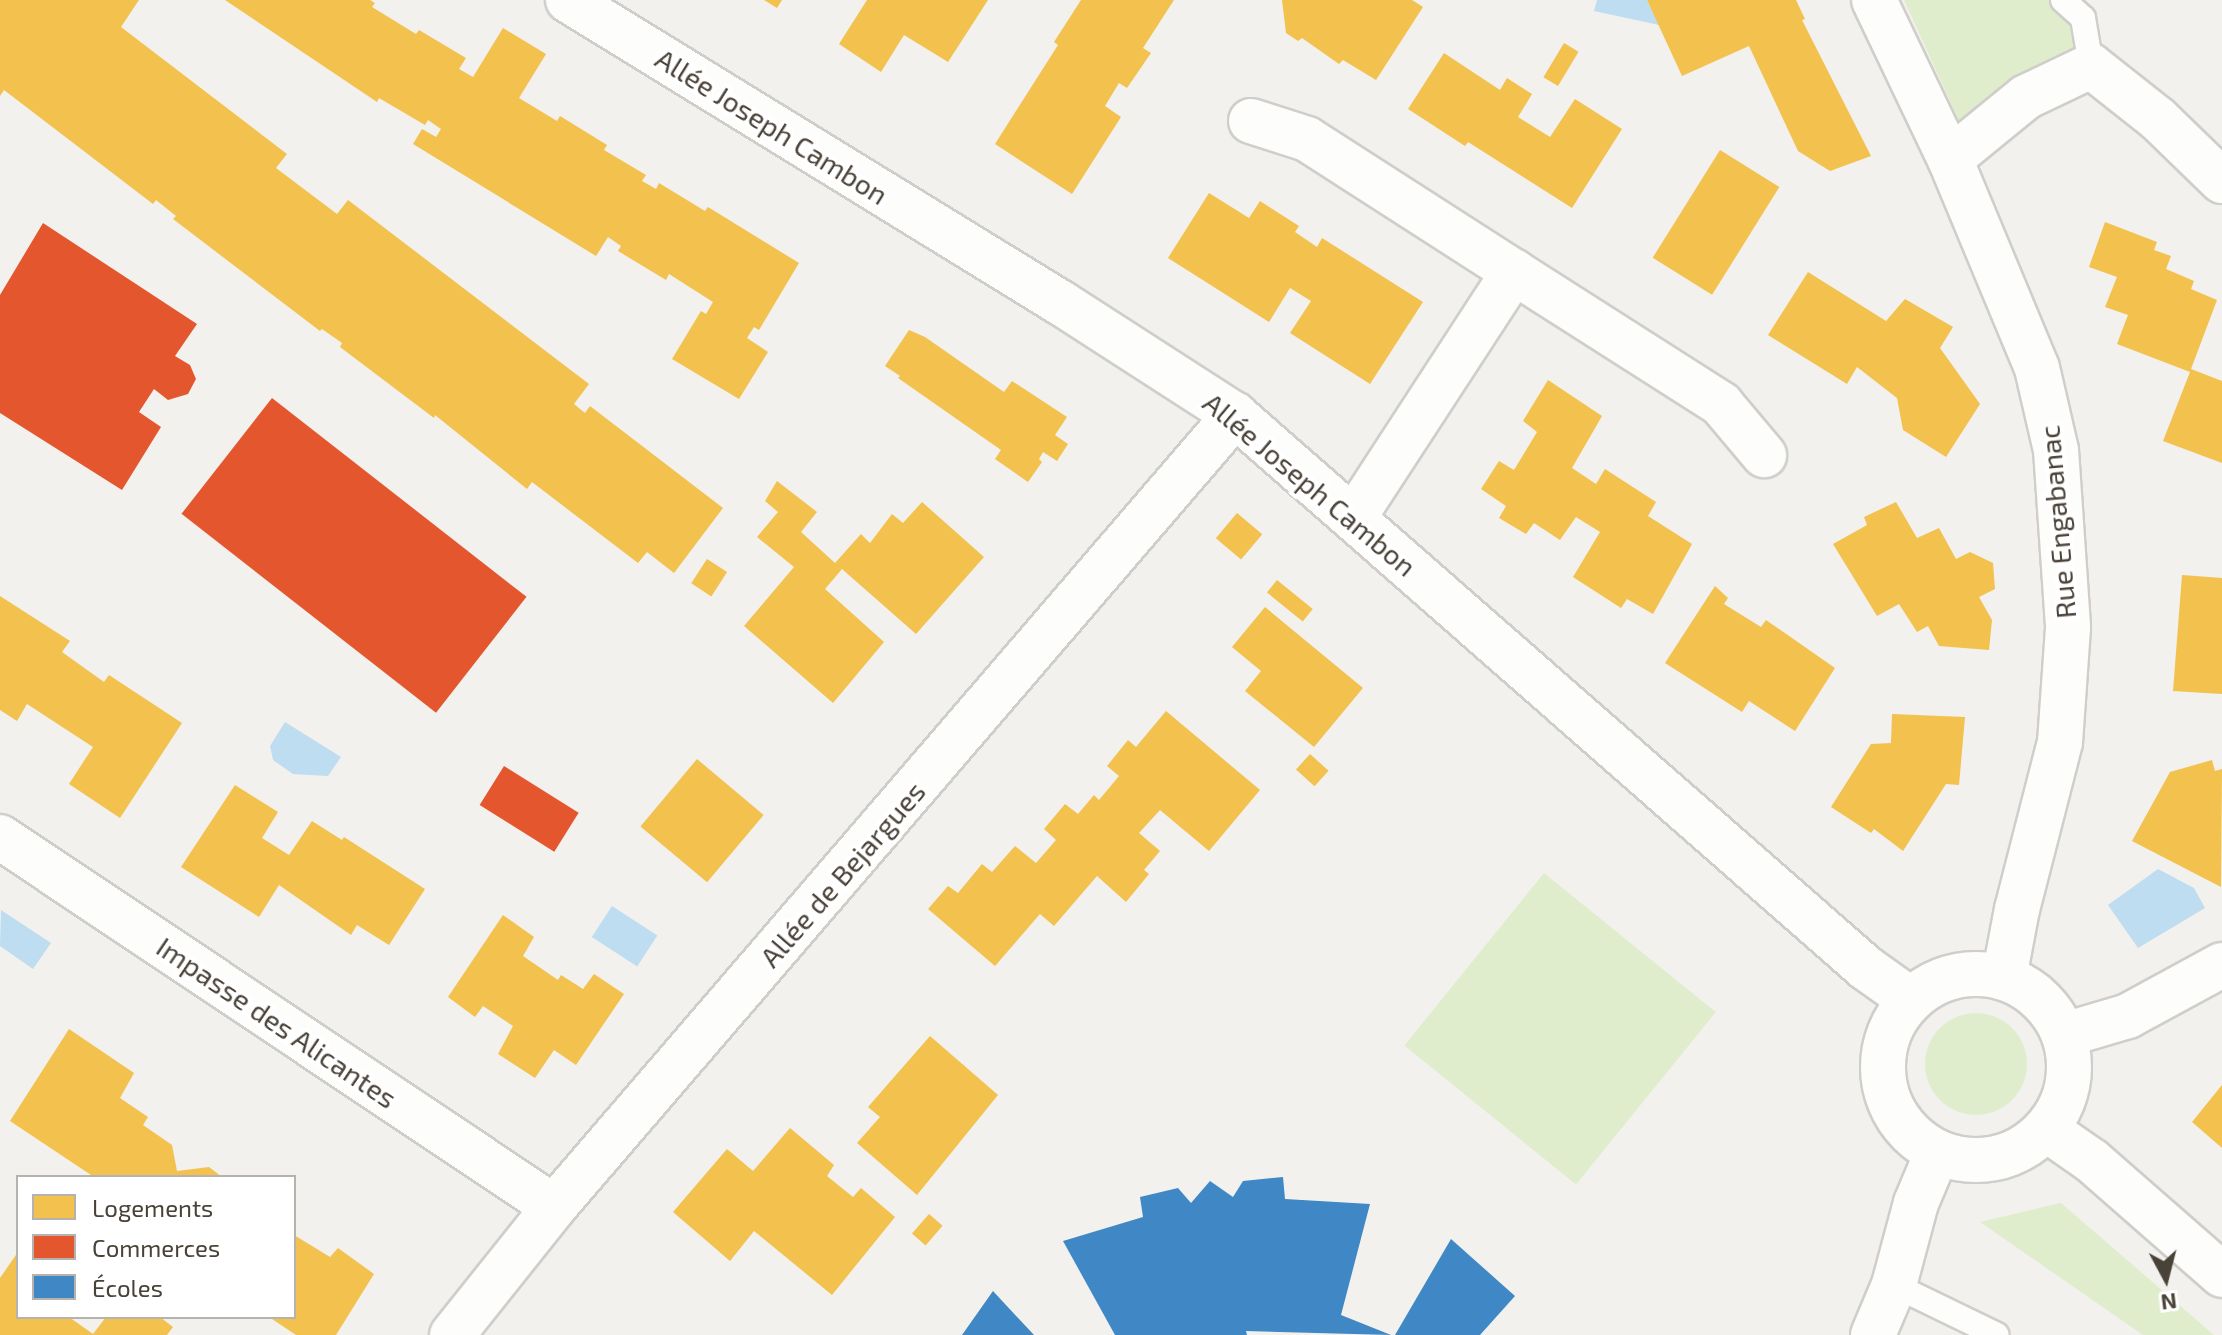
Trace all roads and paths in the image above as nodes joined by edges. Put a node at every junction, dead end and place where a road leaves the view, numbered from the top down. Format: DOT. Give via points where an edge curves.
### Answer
graph roads {
  1 [pos="568,0"];
  2 [pos="1874,0"];
  3 [pos="2063,0"];
  4 [pos="2091,66"];
  5 [pos="1251,121"];
  6 [pos="1950,159"];
  7 [pos="2222,181"];
  8 [pos="1514,272"];
  9 [pos="1235,415"];
  10 [pos="1764,455"];
  11 [pos="1354,517"];
  12 [pos="0,837"];
  13 [pos="2222,965"];
  14 [pos="2004,978"];
  15 [pos="1911,1000"];
  16 [pos="2064,1035"];
  17 [pos="2046,1129"];
  18 [pos="1937,1153"];
  19 [pos="554,1207"];
  20 [pos="2222,1275"];
  21 [pos="1894,1285"];
  22 [pos="452,1335"];
  23 [pos="1873,1335"];
  24 [pos="1997,1335"];
  1 -- 9 [label="street, Allée Joseph Cambon"];
  2 -- 6 [label="street, Rue Engabanac"];
  3 -- 4 [label="lane" via="2083,18"];
  4 -- 6 [label="street" via="2026,97"];
  4 -- 7 [label="street" via="2158,119"];
  5 -- 8 [label="street" via="1307,139"];
  6 -- 14 [label="street, Rue Engabanac" via="2037,368 2056,450 2062,517 2068,628 2060,742"];
  8 -- 10 [label="street" via="1721,404"];
  8 -- 11 [label="street"];
  9 -- 11 [label="street, Allée Joseph Cambon"];
  9 -- 19 [label="street, Allée de Bejargues"];
  11 -- 15 [label="street, Allée Joseph Cambon" via="1866,968"];
  12 -- 19 [label="street, Impasse des Alicantes"];
  13 -- 16 [label="street" via="2128,1016"];
  14 -- 15 [label="street" via="1954,977"];
  14 -- 16 [label="street" via="2028,989 2048,1008"];
  15 -- 18 [label="street" via="1894,1020 1884,1044 1886,1095 1897,1119"];
  16 -- 17 [label="street" via="2070,1067 2064,1100"];
  17 -- 18 [label="street" via="2023,1148 1995,1159 1965,1160"];
  17 -- 20 [label="street" via="2092,1161"];
  18 -- 21 [label="street" via="1916,1203"];
  19 -- 22 [label="street, Allée de Bejargues"];
  21 -- 23 [label="street"];
  21 -- 24 [label="lane"];
}
